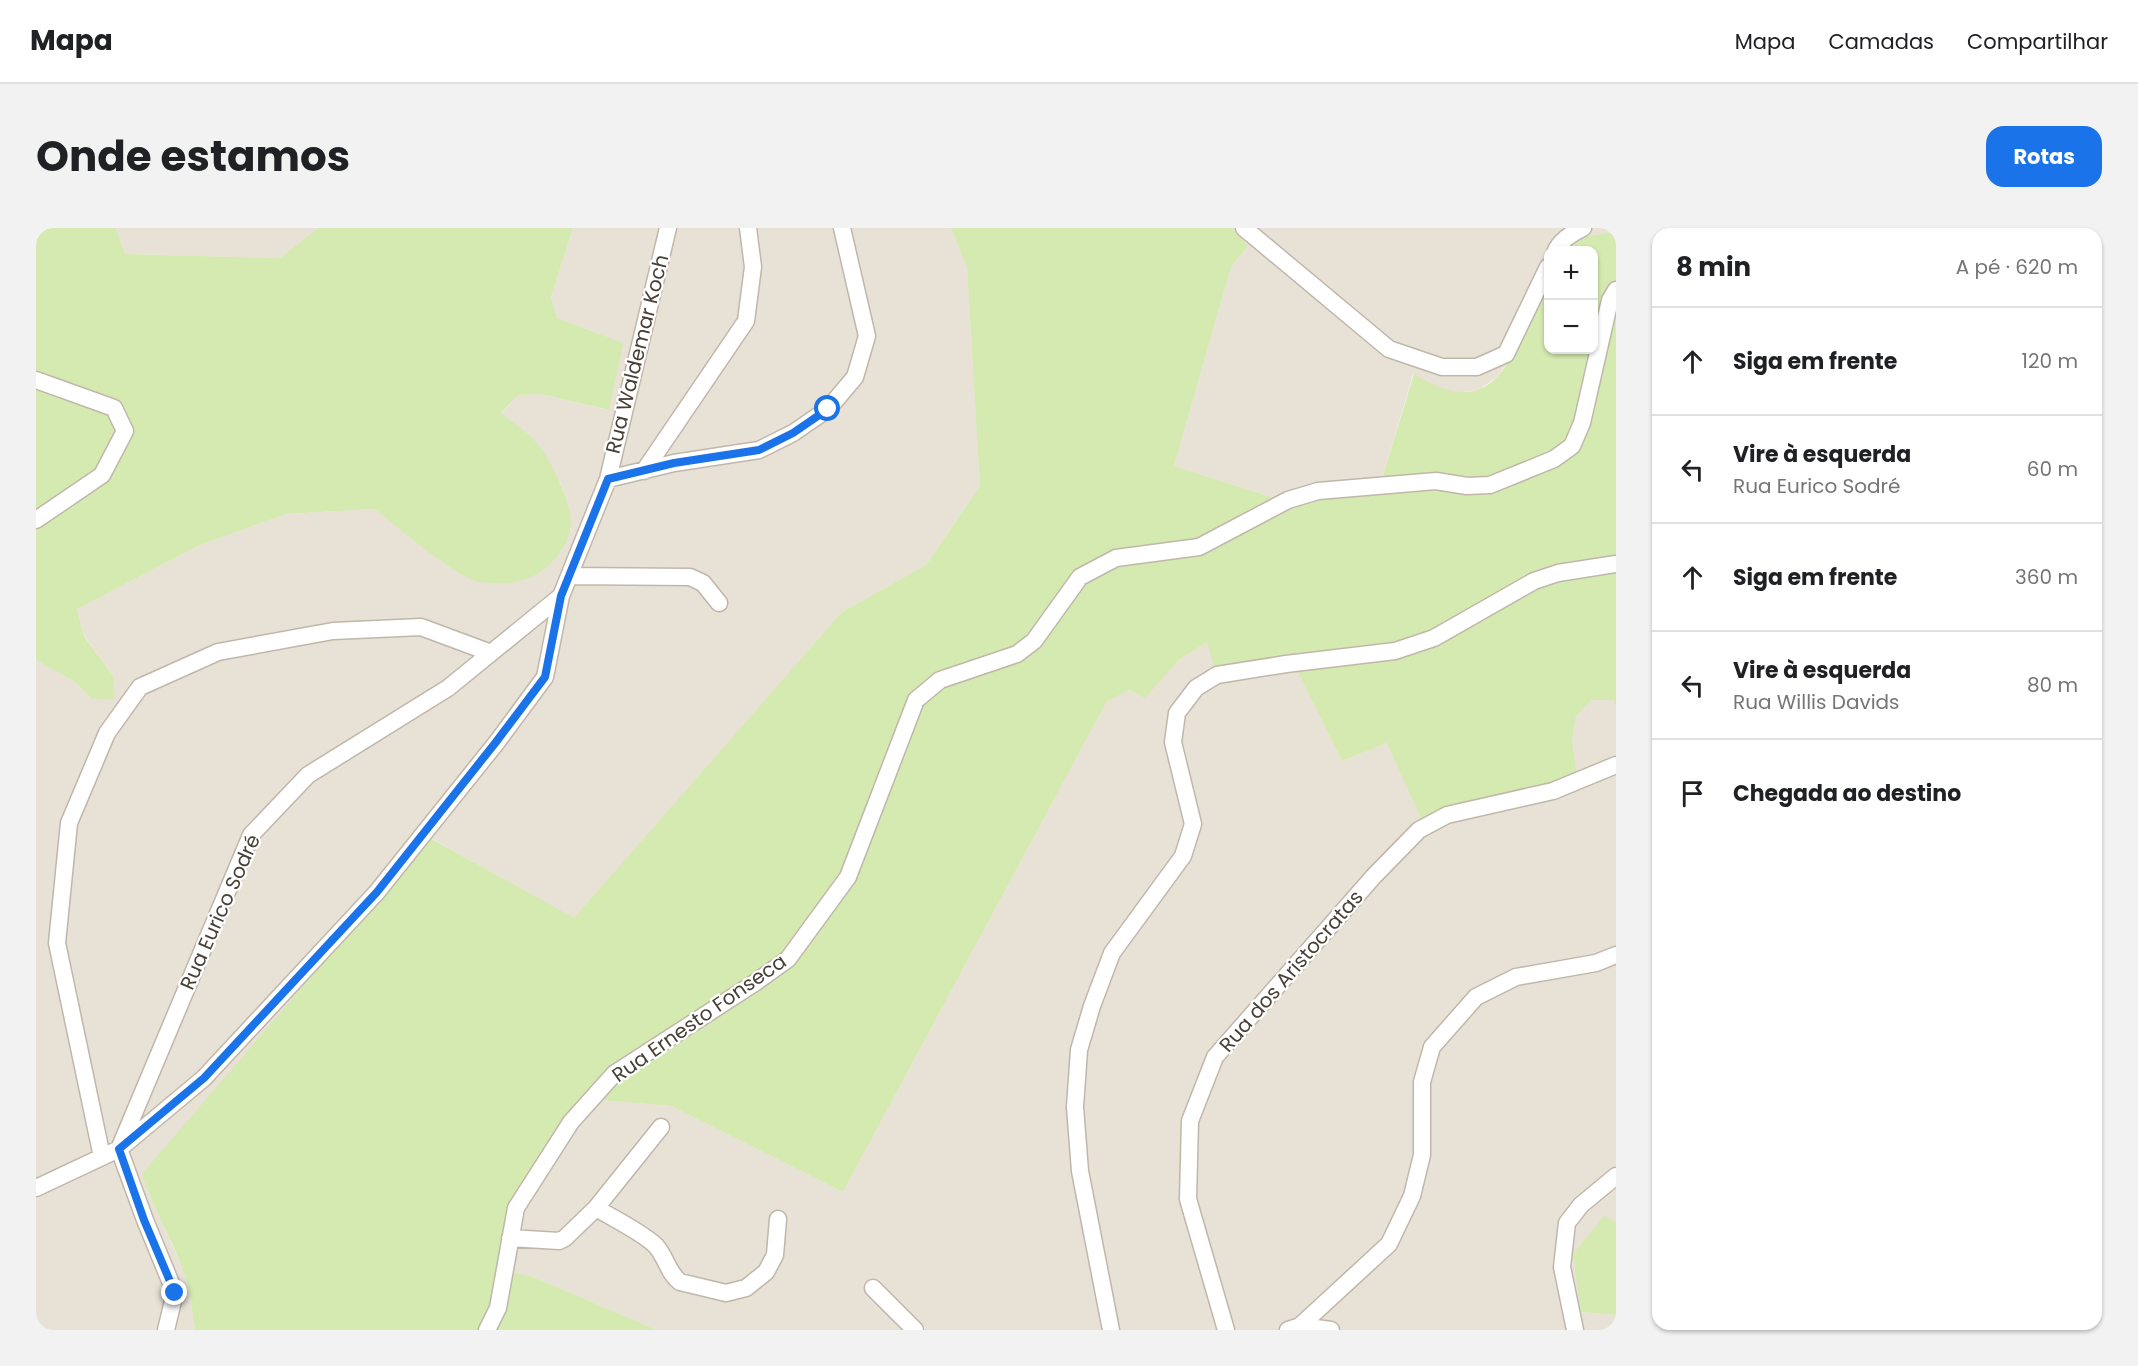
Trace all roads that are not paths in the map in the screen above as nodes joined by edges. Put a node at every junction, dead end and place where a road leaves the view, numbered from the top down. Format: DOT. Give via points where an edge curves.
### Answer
graph roads {
  1 [pos="668,228"];
  2 [pos="748,228"];
  3 [pos="842,228"];
  4 [pos="1244,228"];
  5 [pos="1583,228"];
  6 [pos="1558,246"];
  7 [pos="1544,275"];
  8 [pos="1616,290"];
  9 [pos="36,380"];
  10 [pos="644,471"];
  11 [pos="608,479"];
  12 [pos="36,520"];
  13 [pos="1616,564"];
  14 [pos="570,576"];
  15 [pos="561,596"];
  16 [pos="719,603"];
  17 [pos="491,653"];
  18 [pos="1616,765"];
  19 [pos="1616,955"];
  20 [pos="661,1127"];
  21 [pos="119,1149"];
  22 [pos="102,1157"];
  23 [pos="1616,1176"];
  24 [pos="36,1188"];
  25 [pos="596,1208"];
  26 [pos="778,1219"];
  27 [pos="510,1238"];
  28 [pos="873,1288"];
  29 [pos="1294,1328"];
  30 [pos="166,1330"];
  31 [pos="488,1330"];
  32 [pos="915,1330"];
  33 [pos="1111,1330"];
  34 [pos="1226,1330"];
  35 [pos="1331,1330"];
  36 [pos="1575,1330"];
  1 -- 11 [label="street, Rua Waldemar Koch"];
  2 -- 10 [label="street" via="753,267 746,321"];
  3 -- 10 [label="street" via="867,336 855,377 828,409 759,450"];
  4 -- 7 [label="street" via="1389,349 1442,367 1477,367 1506,354"];
  5 -- 6 [label="street"];
  8 -- 27 [label="street, Rua Ernesto Fonseca" via="1610,300 1582,423 1572,446 1554,459 1490,485 1436,481 1318,491 1288,500 1199,546 1116,558 1080,577 1034,641 1017,654 940,681 916,700 848,878 788,959 614,1074 571,1122 516,1208"];
  9 -- 12 [label="street" via="114,408 125,431 102,476"];
  10 -- 11 [label="street"];
  11 -- 14 [label="street, Rua Eurico Sodré"];
  13 -- 33 [label="street" via="1534,581 1434,638 1395,651 1217,675 1196,688 1177,713 1173,742 1193,824 1183,856 1112,953 1079,1050 1075,1107 1080,1171"];
  14 -- 15 [label="street, Rua Eurico Sodré"];
  14 -- 16 [label="street" via="690,577 703,583"];
  15 -- 17 [label="street, Rua Eurico Sodré"];
  15 -- 21 [label="street" via="545,677 377,892 212,1069"];
  17 -- 21 [label="street, Rua Eurico Sodré" via="448,688 308,775 251,835"];
  17 -- 22 [label="street" via="421,627 333,631 218,651 140,687 107,733 69,823 57,943"];
  18 -- 34 [label="street, Rua dos Aristocratas" via="1553,791 1447,815 1419,830 1215,1057 1190,1121 1188,1199"];
  19 -- 29 [label="street" via="1596,963 1516,977 1476,997 1432,1047 1422,1082 1422,1155 1412,1196 1389,1244"];
  20 -- 25 [label="street"];
  21 -- 22 [label="street"];
  21 -- 30 [label="street" via="175,1293"];
  22 -- 24 [label="street"];
  23 -- 36 [label="street" via="1581,1205 1567,1223 1562,1268"];
  25 -- 26 [label="street" via="655,1244 680,1282 726,1293 746,1288 766,1272 775,1255"];
  25 -- 27 [label="street" via="559,1241"];
  27 -- 31 [label="street, Rua Ernesto Fonseca" via="498,1308"];
  28 -- 32 [label="street"];
  29 -- 35 [label="street"];
}
